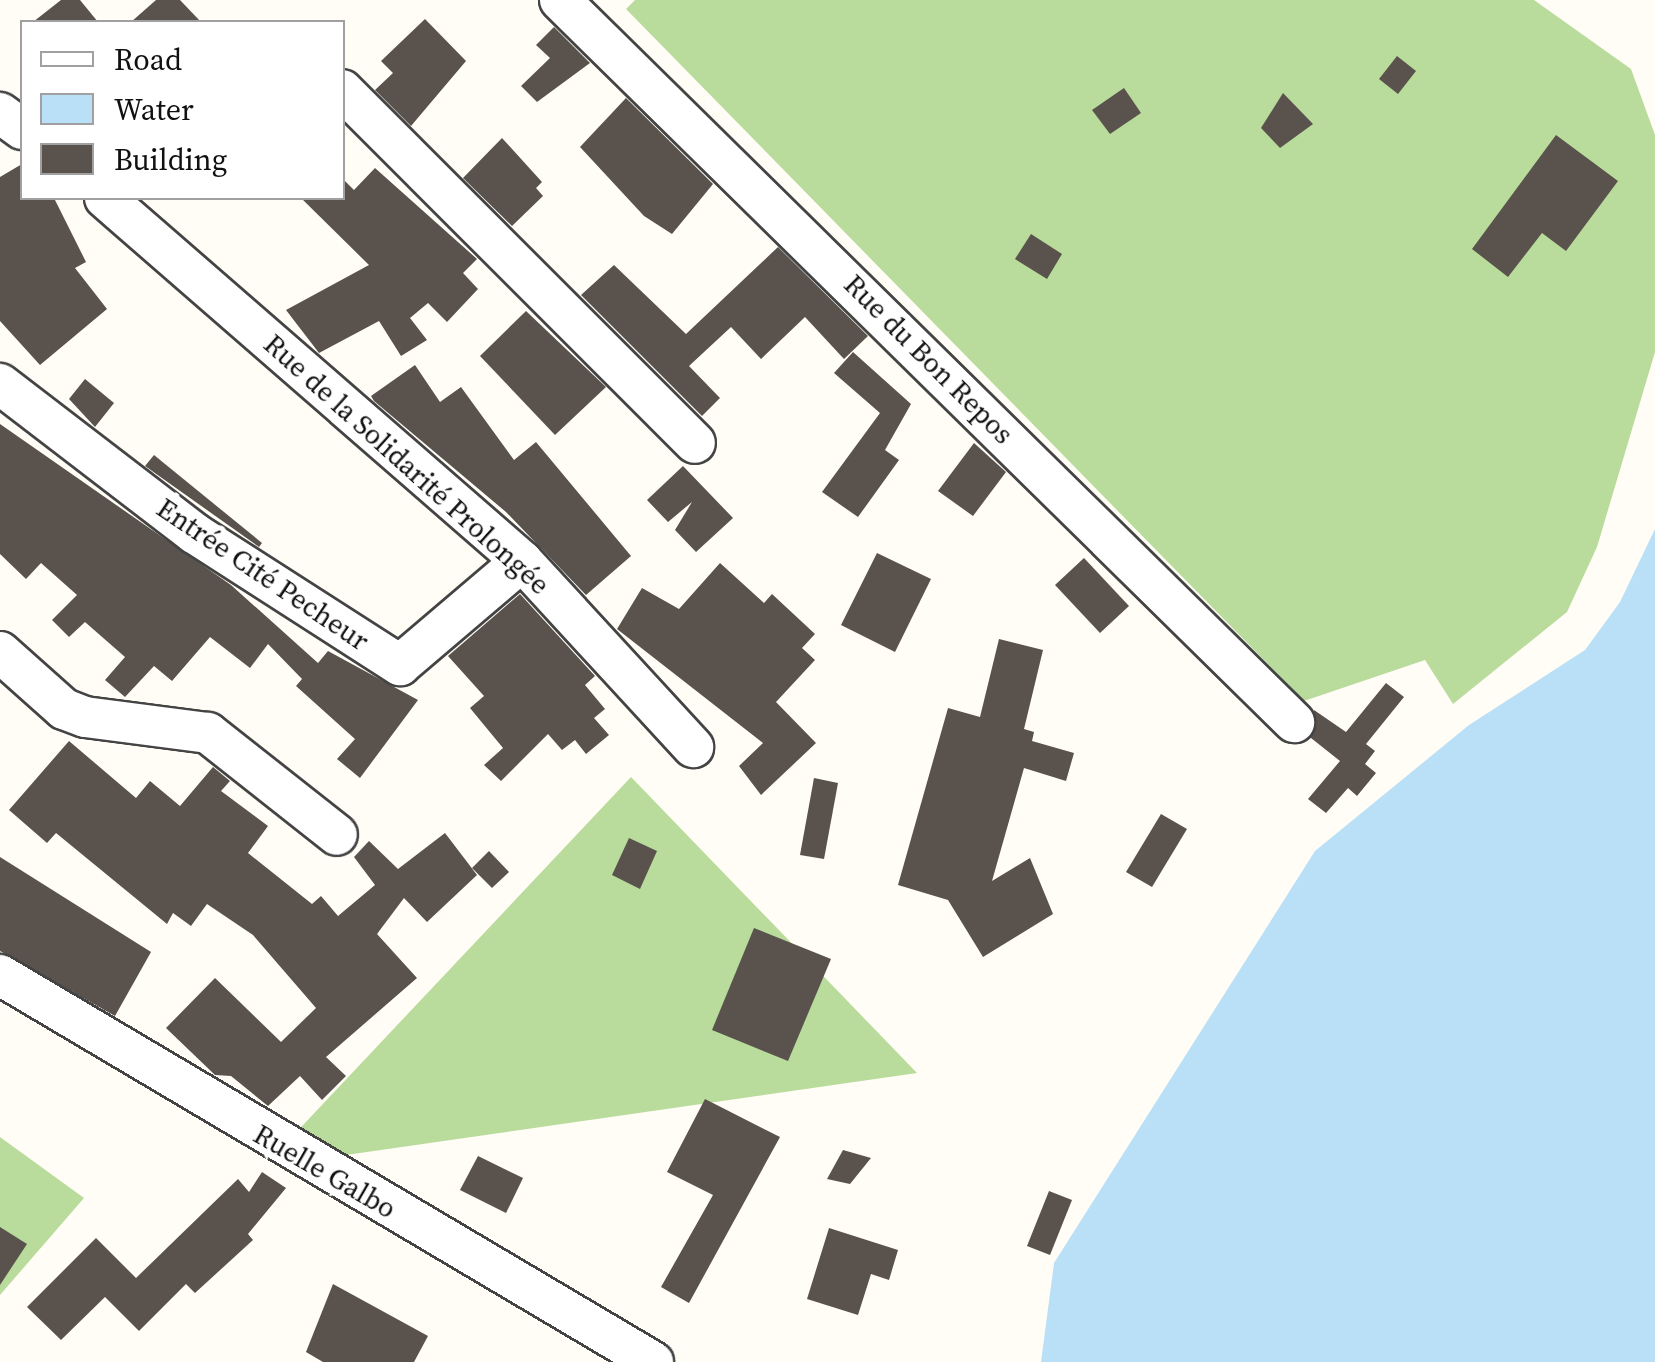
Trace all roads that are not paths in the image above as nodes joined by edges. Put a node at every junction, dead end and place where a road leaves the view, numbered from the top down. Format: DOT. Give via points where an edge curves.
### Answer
graph roads {
  1 [pos="560,0"];
  2 [pos="345,93"];
  3 [pos="0,113"];
  4 [pos="20,128"];
  5 [pos="106,200"];
  6 [pos="0,384"];
  7 [pos="696,443"];
  8 [pos="522,561"];
  9 [pos="0,652"];
  10 [pos="1294,722"];
  11 [pos="693,747"];
  12 [pos="336,835"];
  13 [pos="0,975"];
  14 [pos="653,1362"];
  1 -- 10 [label="street, Rue du Bon Repos"];
  2 -- 7 [label="street"];
  3 -- 4 [label="street"];
  5 -- 8 [label="street, Rue de la Solidarité Prolongée"];
  6 -- 8 [label="street, Entrée Cité Pecheur" via="194,533 400,665"];
  8 -- 11 [label="street, Rue de la Solidarité Prolongée"];
  9 -- 12 [label="street" via="64,709 86,718 208,733"];
  13 -- 14 [label="street, Ruelle Galbo"];
}
